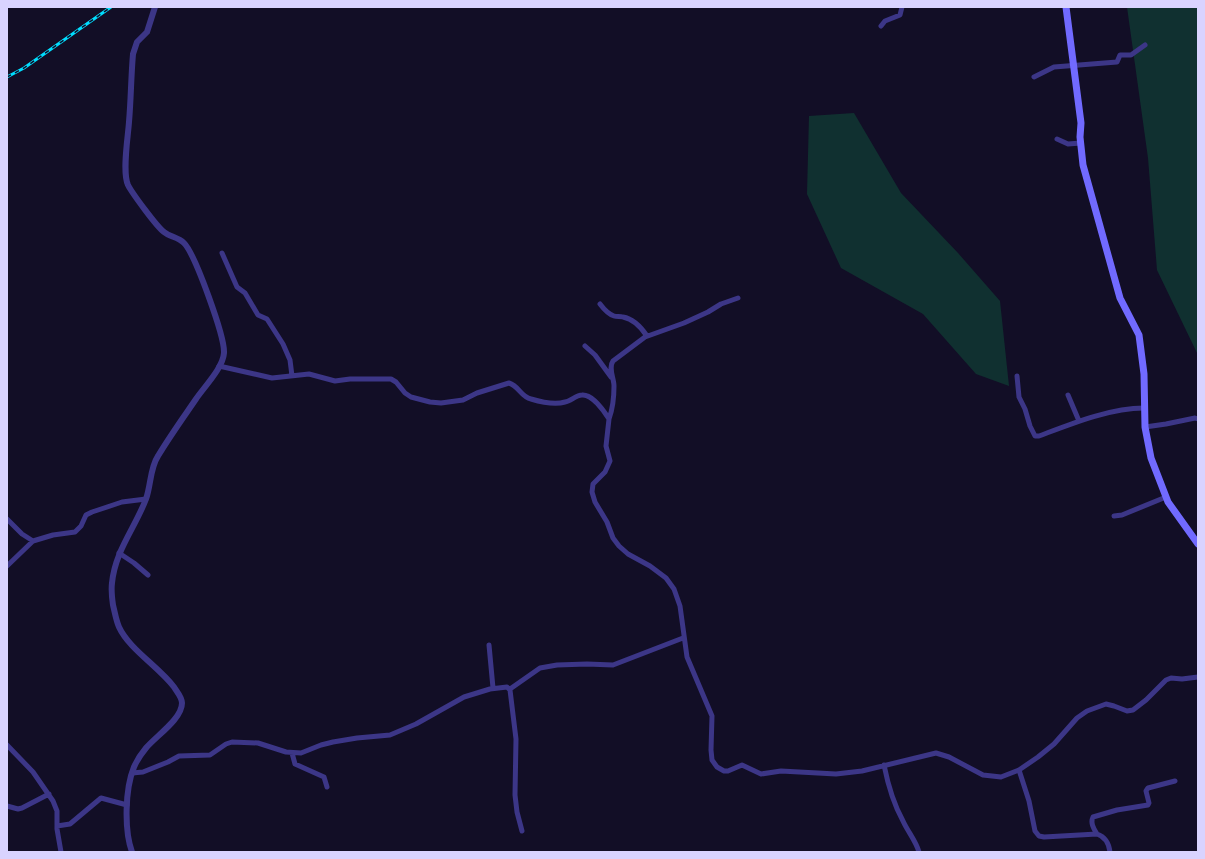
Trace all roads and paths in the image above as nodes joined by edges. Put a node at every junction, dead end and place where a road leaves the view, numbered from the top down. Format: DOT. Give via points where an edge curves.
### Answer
graph roads {
  1 [pos="155,7"];
  2 [pos="902,7"];
  3 [pos="1066,7"];
  4 [pos="881,26"];
  5 [pos="1145,45"];
  6 [pos="1074,65"];
  7 [pos="1034,77"];
  8 [pos="1057,139"];
  9 [pos="1080,143"];
  10 [pos="222,253"];
  11 [pos="738,298"];
  12 [pos="600,304"];
  13 [pos="647,336"];
  14 [pos="585,346"];
  15 [pos="219,366"];
  16 [pos="292,376"];
  17 [pos="1017,376"];
  18 [pos="613,379"];
  19 [pos="1068,395"];
  20 [pos="1144,408"];
  21 [pos="609,419"];
  22 [pos="1198,419"];
  23 [pos="1079,421"];
  24 [pos="1145,427"];
  25 [pos="146,498"];
  26 [pos="1166,498"];
  27 [pos="1114,516"];
  28 [pos="7,519"];
  29 [pos="1197,540"];
  30 [pos="33,541"];
  31 [pos="119,553"];
  32 [pos="7,566"];
  33 [pos="148,575"];
  34 [pos="683,638"];
  35 [pos="489,645"];
  36 [pos="1198,677"];
  37 [pos="493,688"];
  38 [pos="510,689"];
  39 [pos="7,746"];
  40 [pos="292,753"];
  41 [pos="884,765"];
  42 [pos="1019,770"];
  43 [pos="132,772"];
  44 [pos="1175,781"];
  45 [pos="327,787"];
  46 [pos="49,794"];
  47 [pos="127,805"];
  48 [pos="7,806"];
  49 [pos="57,826"];
  50 [pos="522,832"];
  51 [pos="1097,834"];
  52 [pos="61,852"];
  53 [pos="132,852"];
  54 [pos="919,852"];
  55 [pos="1110,852"];
  1 -- 15 [label="street" via="147,32 137,42 133,54 127,183 160,228 185,244 195,262 221,334 224,352"];
  2 -- 4 [label="street" via="900,14 885,21"];
  3 -- 6 [label="main road"];
  5 -- 6 [label="street" via="1131,55 1120,55 1116,62"];
  6 -- 7 [label="street" via="1054,67"];
  6 -- 9 [label="main road" via="1081,123"];
  8 -- 9 [label="street" via="1068,144"];
  9 -- 20 [label="main road" via="1083,165 1120,298 1139,335 1143,359"];
  10 -- 16 [label="street" via="236,287 245,292 258,315 268,321 283,344 290,360"];
  11 -- 13 [label="street" via="684,323"];
  12 -- 13 [label="street" via="610,314 634,321"];
  13 -- 18 [label="street" via="613,361"];
  14 -- 18 [label="street"];
  15 -- 16 [label="street" via="272,378"];
  15 -- 25 [label="street" via="158,456"];
  16 -- 21 [label="street" via="311,374 337,381 391,379 411,397 441,403 463,400 509,383 516,386 524,396 539,401 564,402 581,395 588,396"];
  17 -- 23 [label="street" via="1019,397 1035,436"];
  18 -- 21 [label="street" via="614,404"];
  19 -- 23 [label="street"];
  20 -- 23 [label="street"];
  20 -- 24 [label="main road"];
  21 -- 34 [label="street" via="606,446 610,461 605,472 593,484 594,499 619,546 666,578 674,589 680,606"];
  22 -- 24 [label="street"];
  24 -- 26 [label="main road" via="1151,458"];
  25 -- 30 [label="street" via="92,512 86,515 82,526 75,532"];
  25 -- 31 [label="street"];
  26 -- 27 [label="street"];
  26 -- 29 [label="main road"];
  28 -- 30 [label="street"];
  30 -- 32 [label="street"];
  31 -- 33 [label="street"];
  31 -- 43 [label="street" via="111,585 118,625 129,642 162,673 181,697 182,702 174,720 147,747"];
  34 -- 38 [label="street" via="613,665 557,665 540,668"];
  34 -- 41 [label="street" via="688,661 712,716 711,753 714,763 719,768 726,771 742,765 762,774 781,771 836,774"];
  35 -- 37 [label="street"];
  36 -- 42 [label="street" via="1166,680 1134,710 1127,711 1106,704 1087,711 1048,749"];
  37 -- 38 [label="street" via="507,686"];
  37 -- 40 [label="street" via="460,699 395,733 333,742 301,753"];
  38 -- 50 [label="street" via="516,738 515,795"];
  39 -- 46 [label="street" via="29,767"];
  40 -- 43 [label="street" via="258,743 232,742 210,755 179,756 143,772"];
  40 -- 45 [label="street" via="295,764 324,777"];
  41 -- 42 [label="street" via="936,753 989,776 1007,776"];
  41 -- 54 [label="street" via="892,797"];
  42 -- 51 [label="street" via="1035,831 1039,836"];
  43 -- 47 [label="street"];
  44 -- 51 [label="street" via="1148,788 1148,805 1093,817 1092,824"];
  46 -- 48 [label="street" via="22,808"];
  46 -- 49 [label="street" via="58,816"];
  47 -- 49 [label="street" via="101,798 70,824"];
  47 -- 53 [label="street" via="127,832"];
  49 -- 52 [label="street"];
  51 -- 55 [label="street" via="1107,841"];
}
